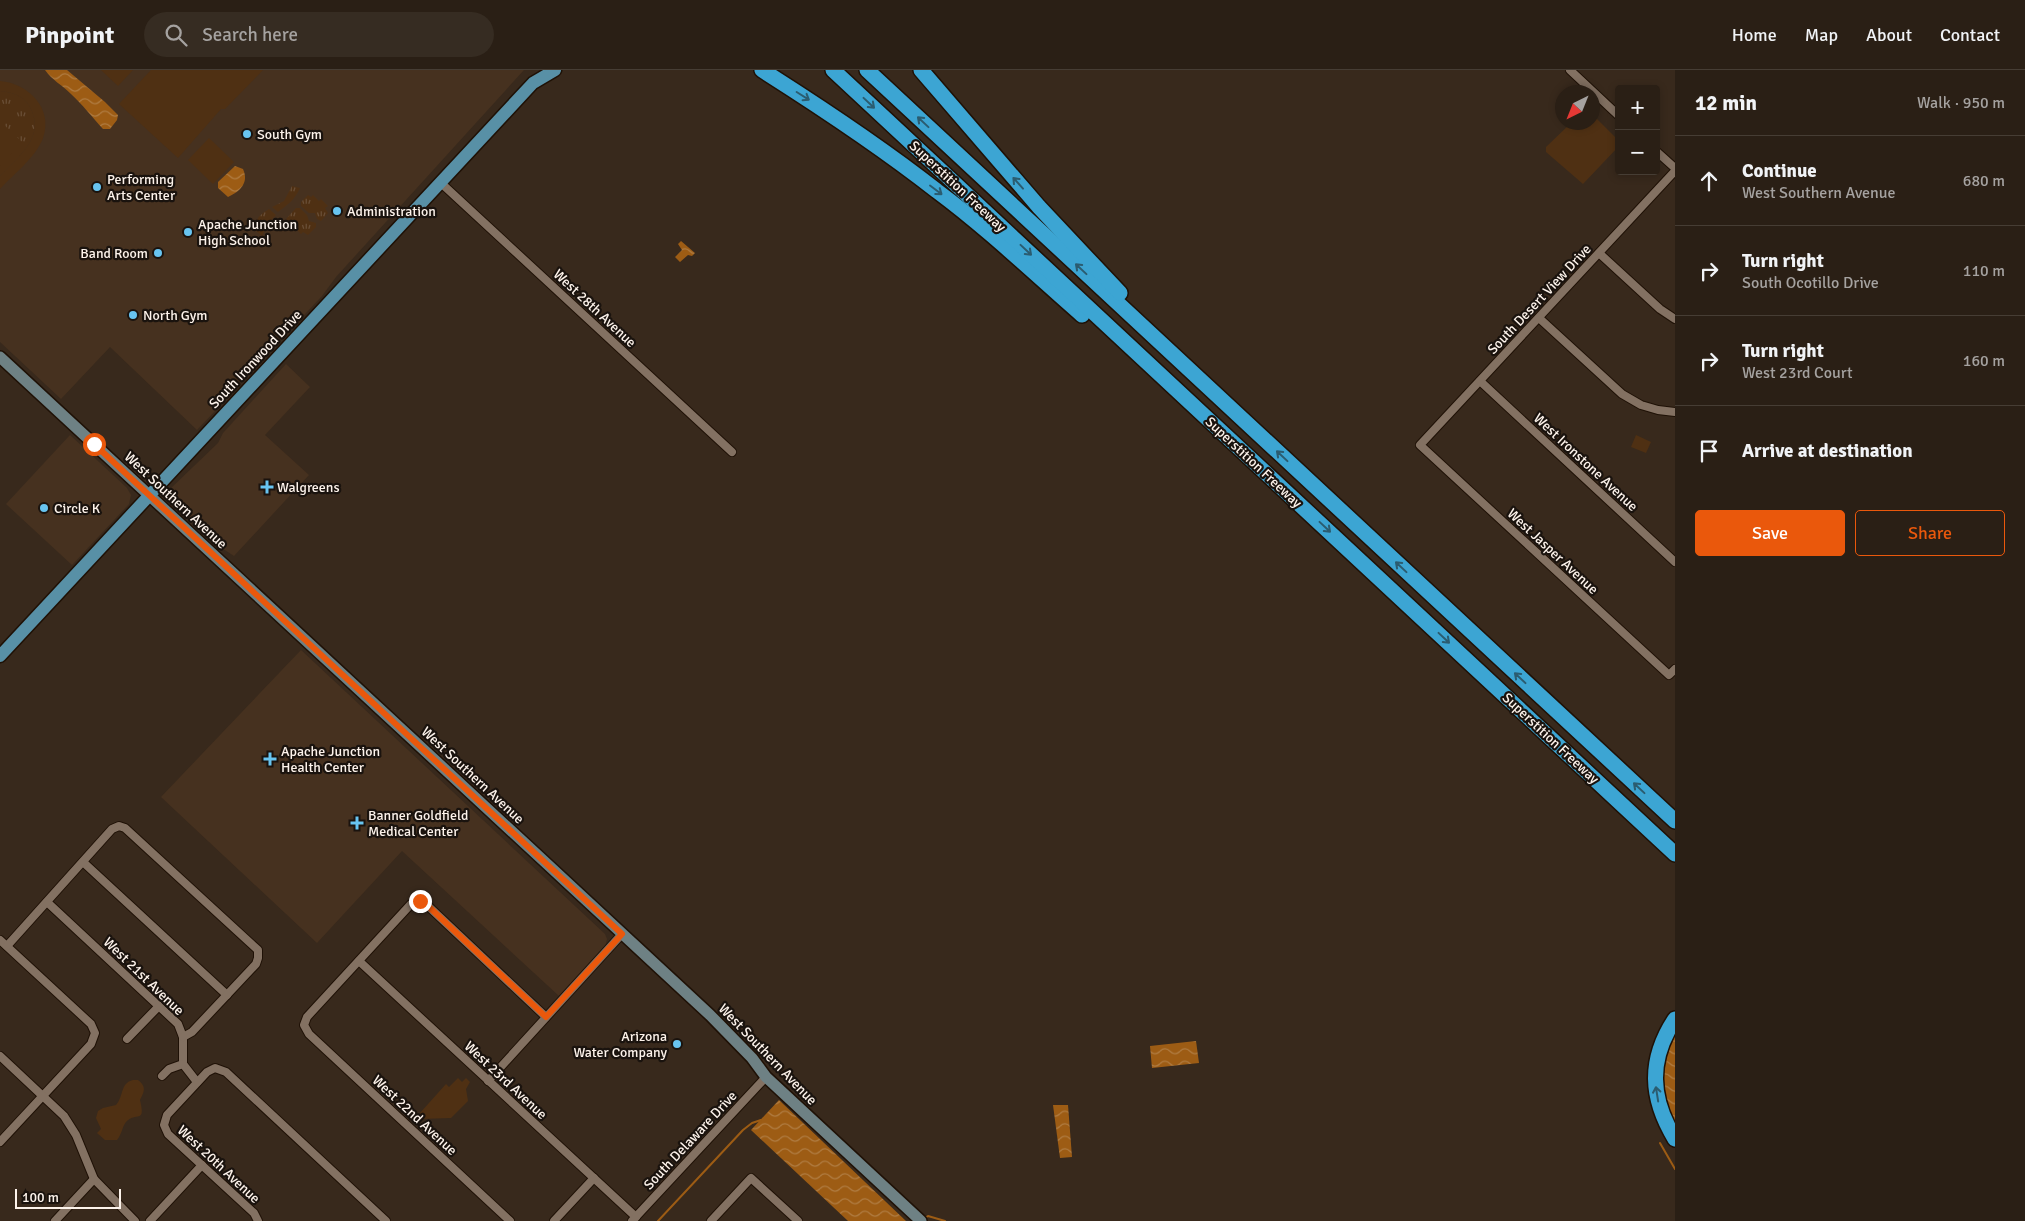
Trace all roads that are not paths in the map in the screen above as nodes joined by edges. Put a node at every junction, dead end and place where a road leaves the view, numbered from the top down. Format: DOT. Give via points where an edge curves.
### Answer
graph roads {
  1 [pos="538,70"];
  2 [pos="556,70"];
  3 [pos="762,70"];
  4 [pos="833,70"];
  5 [pos="867,70"];
  6 [pos="921,70"];
  7 [pos="1570,70"];
  8 [pos="533,84"];
  9 [pos="1615,112"];
  10 [pos="1660,155"];
  11 [pos="1675,170"];
  12 [pos="441,183"];
  13 [pos="1599,253"];
  14 [pos="1539,318"];
  15 [pos="1675,319"];
  16 [pos="0,357"];
  17 [pos="1193,374"];
  18 [pos="1480,381"];
  19 [pos="1675,412"];
  20 [pos="1420,445"];
  21 [pos="1239,448"];
  22 [pos="732,452"];
  23 [pos="150,496"];
  24 [pos="1675,562"];
  25 [pos="0,656"];
  26 [pos="1672,672"];
  27 [pos="1675,821"];
  28 [pos="1675,854"];
  29 [pos="83,862"];
  30 [pos="46,902"];
  31 [pos="622,934"];
  32 [pos="0,940"];
  33 [pos="7,946"];
  34 [pos="359,961"];
  35 [pos="227,995"];
  36 [pos="159,1006"];
  37 [pos="546,1017"];
  38 [pos="1675,1019"];
  39 [pos="183,1037"];
  40 [pos="127,1039"];
  41 [pos="0,1056"];
  42 [pos="182,1064"];
  43 [pos="162,1076"];
  44 [pos="766,1077"];
  45 [pos="488,1080"];
  46 [pos="197,1082"];
  47 [pos="43,1095"];
  48 [pos="1675,1139"];
  49 [pos="0,1142"];
  50 [pos="202,1164"];
  51 [pos="594,1178"];
  52 [pos="94,1179"];
  53 [pos="634,1219"];
  54 [pos="55,1221"];
  55 [pos="135,1221"];
  56 [pos="150,1221"];
  57 [pos="258,1221"];
  58 [pos="386,1221"];
  59 [pos="510,1221"];
  60 [pos="554,1221"];
  61 [pos="711,1221"];
  62 [pos="798,1221"];
  63 [pos="921,1221"];
  1 -- 8 [label="main road, South Ironwood Drive"];
  2 -- 8 [label="main road, South Ironwood Drive"];
  3 -- 21 [label="highway, one-way" via="828,112 938,191 1166,390"];
  4 -- 21 [label="highway, Superstition Freeway, one-way"];
  17 -- 5 [label="highway, Superstition Freeway, one-way"];
  17 -- 6 [label="highway, one-way" via="1039,207"];
  7 -- 9 [label="street"];
  8 -- 12 [label="main road, South Ironwood Drive"];
  10 -- 11 [label="street"];
  11 -- 13 [label="street, South Desert View Drive"];
  12 -- 22 [label="street, West 28th Avenue"];
  12 -- 23 [label="main road, South Ironwood Drive"];
  13 -- 14 [label="street, South Desert View Drive"];
  13 -- 15 [label="street"];
  14 -- 18 [label="street, South Desert View Drive"];
  14 -- 19 [label="street" via="1622,394 1641,405"];
  16 -- 23 [label="main road, West Southern Avenue"];
  27 -- 17 [label="highway, Superstition Freeway, one-way"];
  18 -- 20 [label="street, South Desert View Drive"];
  18 -- 24 [label="street, West Ironstone Avenue"];
  20 -- 26 [label="street, West Jasper Avenue"];
  21 -- 28 [label="highway, Superstition Freeway, one-way"];
  23 -- 25 [label="main road, South Ironwood Drive"];
  23 -- 31 [label="main road, West Southern Avenue"];
  29 -- 30 [label="street"];
  29 -- 35 [label="street"];
  29 -- 35 [label="street" via="112,829 125,828 258,950 256,964"];
  30 -- 33 [label="street"];
  30 -- 36 [label="street, West 21st Avenue"];
  31 -- 37 [label="street"];
  31 -- 44 [label="main road, West Southern Avenue" via="731,1035"];
  32 -- 33 [label="street"];
  33 -- 47 [label="street" via="91,1024 95,1033 91,1044"];
  34 -- 37 [label="street" via="411,904 420,901"];
  34 -- 45 [label="street, West 23rd Avenue"];
  34 -- 59 [label="street, West 22nd Avenue" via="307,1017 304,1025 309,1034"];
  35 -- 39 [label="street" via="192,1032"];
  36 -- 39 [label="street, West 21st Avenue" via="178,1024"];
  36 -- 40 [label="street"];
  37 -- 45 [label="street"];
  48 -- 38 [label="highway, one-way" via="1660,1110 1655,1088 1662,1043"];
  39 -- 42 [label="street, West 21st Avenue"];
  41 -- 47 [label="street"];
  42 -- 43 [label="street" via="169,1068"];
  42 -- 46 [label="street"];
  44 -- 53 [label="street, South Delaware Drive"];
  44 -- 63 [label="main road, West Southern Avenue"];
  45 -- 51 [label="street, West 23rd Avenue"];
  46 -- 50 [label="street, West 20th Avenue" via="168,1115 164,1125 168,1134"];
  46 -- 58 [label="street" via="215,1068 226,1072"];
  47 -- 49 [label="street"];
  47 -- 52 [label="street" via="64,1116 76,1135"];
  50 -- 56 [label="street"];
  50 -- 57 [label="street, West 20th Avenue" via="254,1213"];
  51 -- 53 [label="street, West 23rd Avenue"];
  51 -- 60 [label="street"];
  52 -- 54 [label="street"];
  52 -- 55 [label="street"];
  61 -- 62 [label="street" via="751,1178"];
}
